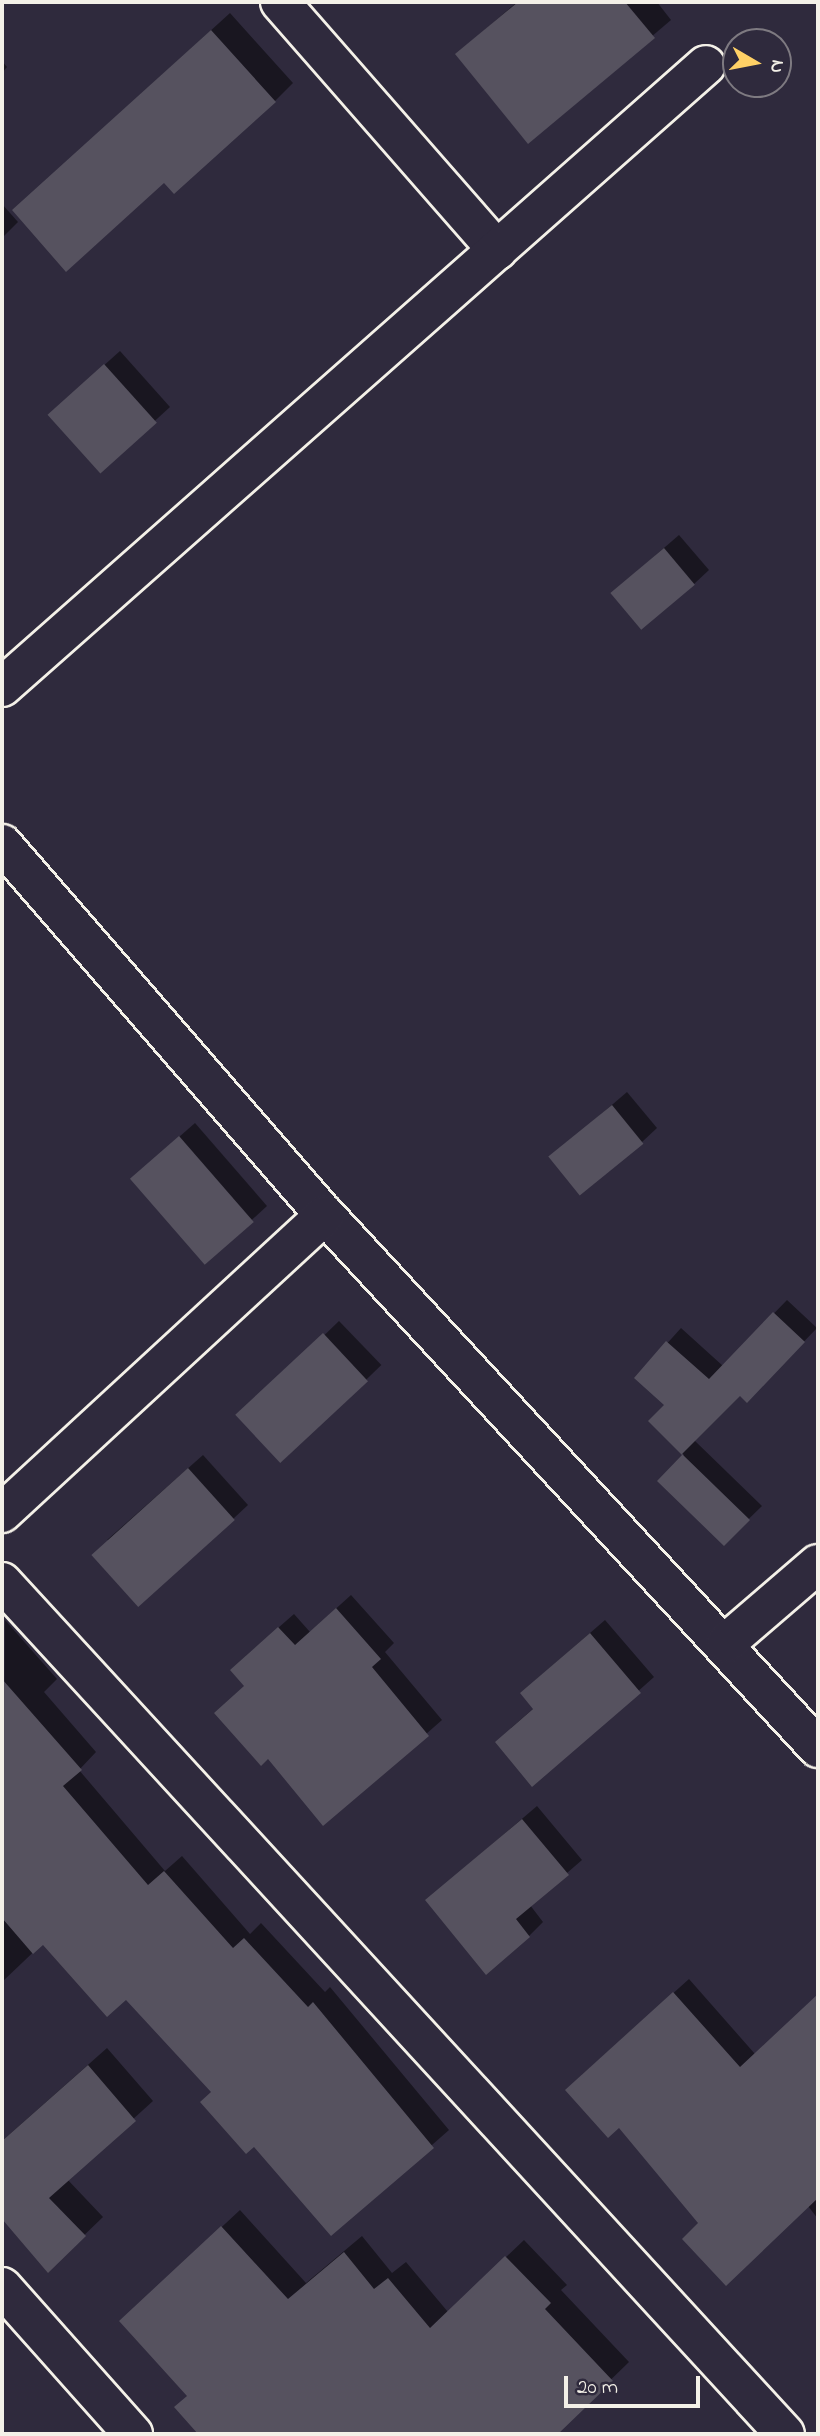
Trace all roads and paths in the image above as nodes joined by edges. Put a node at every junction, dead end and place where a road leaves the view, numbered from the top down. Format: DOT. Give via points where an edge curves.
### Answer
graph roads {
  1 [pos="280,2"];
  2 [pos="706,65"];
  3 [pos="498,250"];
  4 [pos="2,687"];
  5 [pos="2,844"];
  6 [pos="325,1215"];
  7 [pos="2,1513"];
  8 [pos="818,1564"];
  9 [pos="2,1583"];
  10 [pos="726,1643"];
  11 [pos="818,1748"];
  12 [pos="2,2287"];
  13 [pos="133,2434"];
  14 [pos="785,2434"];
  1 -- 3 [label="street"];
  2 -- 3 [label="street"];
  3 -- 4 [label="street"];
  5 -- 6 [label="street"];
  6 -- 7 [label="street"];
  6 -- 10 [label="street"];
  8 -- 10 [label="street"];
  9 -- 14 [label="street"];
  10 -- 11 [label="street"];
  12 -- 13 [label="street"];
}
